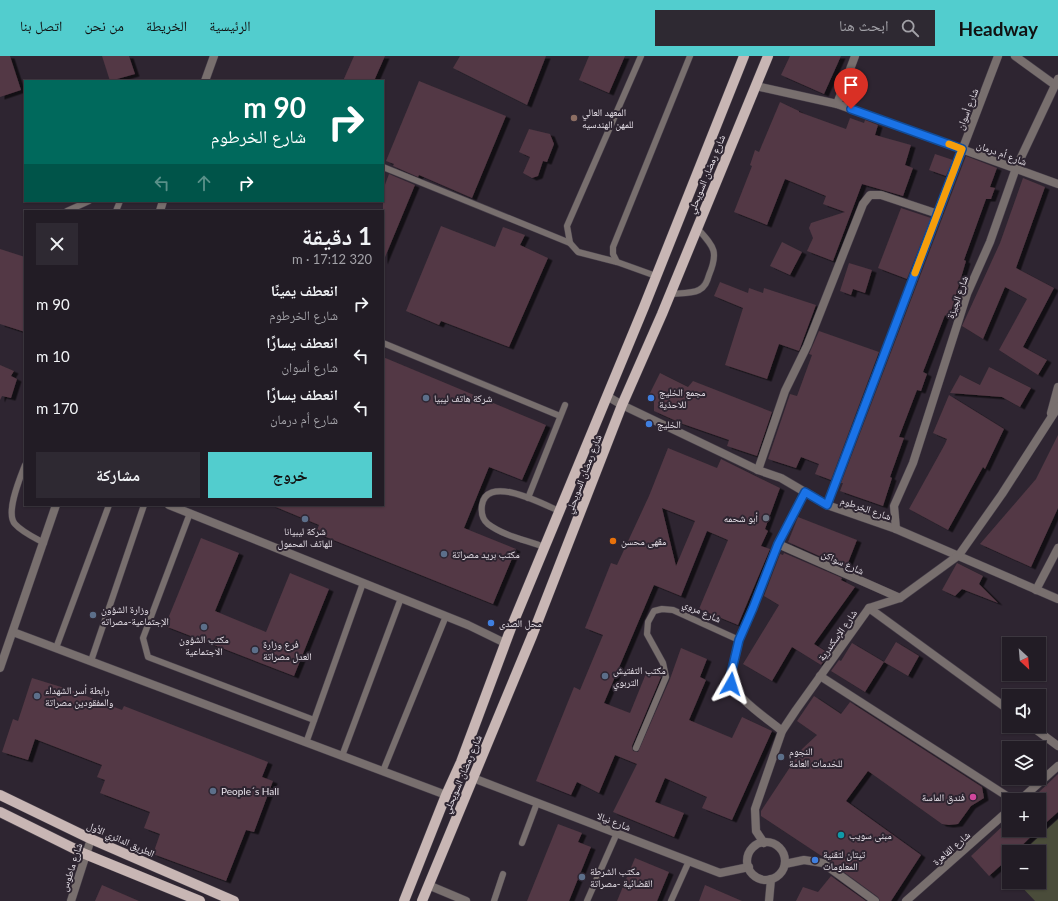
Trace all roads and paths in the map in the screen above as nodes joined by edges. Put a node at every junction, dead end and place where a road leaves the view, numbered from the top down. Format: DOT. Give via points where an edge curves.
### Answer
graph roads {
  1 [pos="214,56"];
  2 [pos="641,56"];
  3 [pos="690,56"];
  4 [pos="744,56"];
  5 [pos="768,56"];
  6 [pos="855,56"];
  7 [pos="998,56"];
  8 [pos="1015,56"];
  9 [pos="205,80"];
  10 [pos="1056,82"];
  11 [pos="756,86"];
  12 [pos="837,104"];
  13 [pos="962,149"];
  14 [pos="384,167"];
  15 [pos="1016,168"];
  16 [pos="1058,184"];
  17 [pos="86,202"];
  18 [pos="69,210"];
  19 [pos="938,214"];
  20 [pos="697,228"];
  21 [pos="570,243"];
  22 [pos="617,262"];
  23 [pos="656,276"];
  24 [pos="670,294"];
  25 [pos="384,344"];
  26 [pos="1058,387"];
  27 [pos="607,396"];
  28 [pos="565,405"];
  29 [pos="622,405"];
  30 [pos="1058,407"];
  31 [pos="560,416"];
  32 [pos="1050,419"];
  33 [pos="24,467"];
  34 [pos="758,470"];
  35 [pos="805,492"];
  36 [pos="528,498"];
  37 [pos="827,505"];
  38 [pos="56,506"];
  39 [pos="109,506"];
  40 [pos="144,506"];
  41 [pos="172,506"];
  42 [pos="559,511"];
  43 [pos="190,513"];
  44 [pos="896,529"];
  45 [pos="44,544"];
  46 [pos="778,544"];
  47 [pos="544,547"];
  48 [pos="1058,548"];
  49 [pos="959,555"];
  50 [pos="363,583"];
  51 [pos="1036,590"];
  52 [pos="401,598"];
  53 [pos="900,598"];
  54 [pos="1058,599"];
  55 [pos="869,608"];
  56 [pos="446,616"];
  57 [pos="13,632"];
  58 [pos="739,640"];
  59 [pos="505,642"];
  60 [pos="56,648"];
  61 [pos="91,662"];
  62 [pos="0,668"];
  63 [pos="820,676"];
  64 [pos="1002,705"];
  65 [pos="314,720"];
  66 [pos="782,731"];
  67 [pos="1040,733"];
  68 [pos="306,742"];
  69 [pos="1058,746"];
  70 [pos="636,748"];
  71 [pos="342,756"];
  72 [pos="1058,766"];
  73 [pos="383,771"];
  74 [pos="473,778"];
  75 [pos="1002,793"];
  76 [pos="1028,793"];
  77 [pos="0,795"];
  78 [pos="446,795"];
  79 [pos="537,803"];
  80 [pos="0,812"];
  81 [pos="1002,816"];
  82 [pos="617,833"];
  83 [pos="91,839"];
  84 [pos="522,843"];
  85 [pos="764,843"];
  86 [pos="85,854"];
  87 [pos="689,861"];
  88 [pos="785,864"];
  89 [pos="748,867"];
  90 [pos="503,874"];
  91 [pos="771,880"];
  92 [pos="428,886"];
  93 [pos="71,901"];
  94 [pos="200,901"];
  95 [pos="234,901"];
  96 [pos="404,901"];
  97 [pos="422,901"];
  98 [pos="466,901"];
  99 [pos="494,901"];
  100 [pos="587,901"];
  101 [pos="671,901"];
  102 [pos="769,901"];
  103 [pos="875,901"];
  104 [pos="906,901"];
  1 -- 9 [label="street"];
  2 -- 21 [label="lane" via="567,226"];
  3 -- 22 [label="lane" via="613,247"];
  4 -- 23 [label="main road, شارع رمضان السويحلي"];
  5 -- 11 [label="main road, شارع رمضان السويحلي"];
  6 -- 12 [label="street"];
  7 -- 13 [label="street, شارع أسوان"];
  8 -- 10 [label="street"];
  10 -- 15 [label="street, شارع الجيزة"];
  11 -- 12 [label="street, شارع أم درمان"];
  11 -- 20 [label="main road, شارع رمضان السويحلي"];
  12 -- 13 [label="street, شارع أم درمان"];
  13 -- 15 [label="street, شارع أم درمان"];
  13 -- 19 [label="street, شارع أسوان"];
  14 -- 21 [label="lane"];
  15 -- 16 [label="street, شارع أم درمان"];
  15 -- 44 [label="street, شارع الجيزة" via="990,242 967,294 913,463 894,506"];
  17 -- 18 [label="lane"];
  19 -- 34 [label="street" via="881,195 870,195 863,204 807,346 785,391"];
  19 -- 37 [label="street, شارع أسوان"];
  20 -- 24 [label="main road, شارع رمضان السويحلي"];
  20 -- 24 [label="lane" via="710,242 714,251 715,261 706,285 695,292"];
  21 -- 22 [label="lane" via="578,252"];
  22 -- 23 [label="lane"];
  23 -- 27 [label="main road, شارع رمضان السويحلي"];
  24 -- 29 [label="main road, شارع رمضان السويحلي"];
  25 -- 31 [label="lane"];
  26 -- 32 [label="street"];
  27 -- 29 [label="street, شارع الخرطوم"];
  27 -- 42 [label="main road, شارع رمضان السويحلي"];
  28 -- 31 [label="lane"];
  29 -- 34 [label="street, شارع الخرطوم"];
  29 -- 74 [label="main road, شارع رمضان السويحلي" via="532,636"];
  30 -- 32 [label="street, شارع الإسكندرية"];
  31 -- 36 [label="lane"];
  32 -- 49 [label="street, شارع الإسكندرية"];
  33 -- 45 [label="lane" via="11,512 15,524"];
  34 -- 35 [label="street, شارع الخرطوم" via="781,478"];
  35 -- 37 [label="street, شارع الخرطوم"];
  35 -- 46 [label="street"];
  36 -- 42 [label="lane"];
  36 -- 47 [label="lane" via="500,490 489,493 483,500 481,512 487,523 492,526"];
  37 -- 44 [label="street, شارع الخرطوم"];
  38 -- 45 [label="street"];
  39 -- 60 [label="lane"];
  40 -- 61 [label="lane"];
  41 -- 43 [label="street"];
  42 -- 47 [label="main road, شارع رمضان السويحلي"];
  43 -- 50 [label="street"];
  43 -- 65 [label="lane" via="143,638 148,657"];
  44 -- 49 [label="street, شارع الخرطوم"];
  45 -- 57 [label="street"];
  46 -- 53 [label="street, شارع سواكن"];
  46 -- 58 [label="street"];
  47 -- 59 [label="main road, شارع رمضان السويحلي"];
  48 -- 51 [label="street"];
  49 -- 51 [label="street, شارع الخرطوم"];
  49 -- 53 [label="street, شارع الإسكندرية"];
  50 -- 52 [label="street"];
  50 -- 65 [label="lane"];
  51 -- 54 [label="street, شارع الخرطوم"];
  52 -- 56 [label="street"];
  52 -- 71 [label="lane"];
  53 -- 55 [label="street, شارع الإسكندرية"];
  55 -- 63 [label="street, شارع الإسكندرية"];
  55 -- 64 [label="street"];
  56 -- 59 [label="street"];
  56 -- 73 [label="lane"];
  57 -- 60 [label="street"];
  57 -- 62 [label="street"];
  58 -- 66 [label="street" via="730,678 731,684 737,693"];
  58 -- 70 [label="lane, شارع مروي" via="673,610 654,611 648,622 647,634 663,663 666,677"];
  59 -- 78 [label="main road, شارع رمضان السويحلي" via="461,762"];
  60 -- 61 [label="street"];
  61 -- 68 [label="street"];
  63 -- 66 [label="street, شارع الإسكندرية"];
  63 -- 75 [label="street"];
  65 -- 68 [label="lane"];
  66 -- 85 [label="street, شارع الإسكندرية" via="755,809 756,831"];
  67 -- 69 [label="street"];
  68 -- 71 [label="street"];
  71 -- 73 [label="street"];
  72 -- 76 [label="street"];
  73 -- 78 [label="street"];
  74 -- 79 [label="street, شارع نيالا"];
  74 -- 92 [label="main road, شارع رمضان السويحلي"];
  77 -- 83 [label="main road, الطريق الدائري الأول"];
  78 -- 96 [label="main road, شارع رمضان السويحلي"];
  79 -- 82 [label="street, شارع نيالا"];
  79 -- 84 [label="lane"];
  80 -- 86 [label="main road"];
  81 -- 104 [label="street, شارع القاهرة"];
  82 -- 87 [label="street, شارع نيالا"];
  82 -- 100 [label="lane"];
  83 -- 86 [label="street, شارع ماطوس"];
  83 -- 95 [label="main road, الطريق الدائري الأول"];
  85 -- 88 [label="street" via="780,848"];
  85 -- 89 [label="street" via="758,845 748,856"];
  86 -- 93 [label="street, شارع ماطوس"];
  86 -- 94 [label="main road"];
  87 -- 89 [label="street, شارع نيالا" via="720,873"];
  87 -- 101 [label="lane"];
  88 -- 91 [label="street" via="780,874"];
  88 -- 103 [label="street" via="804,860 823,863"];
  89 -- 91 [label="street" via="755,876"];
  90 -- 99 [label="lane"];
  91 -- 102 [label="street"];
  92 -- 97 [label="main road, شارع رمضان السويحلي"];
  92 -- 98 [label="street"];
}
